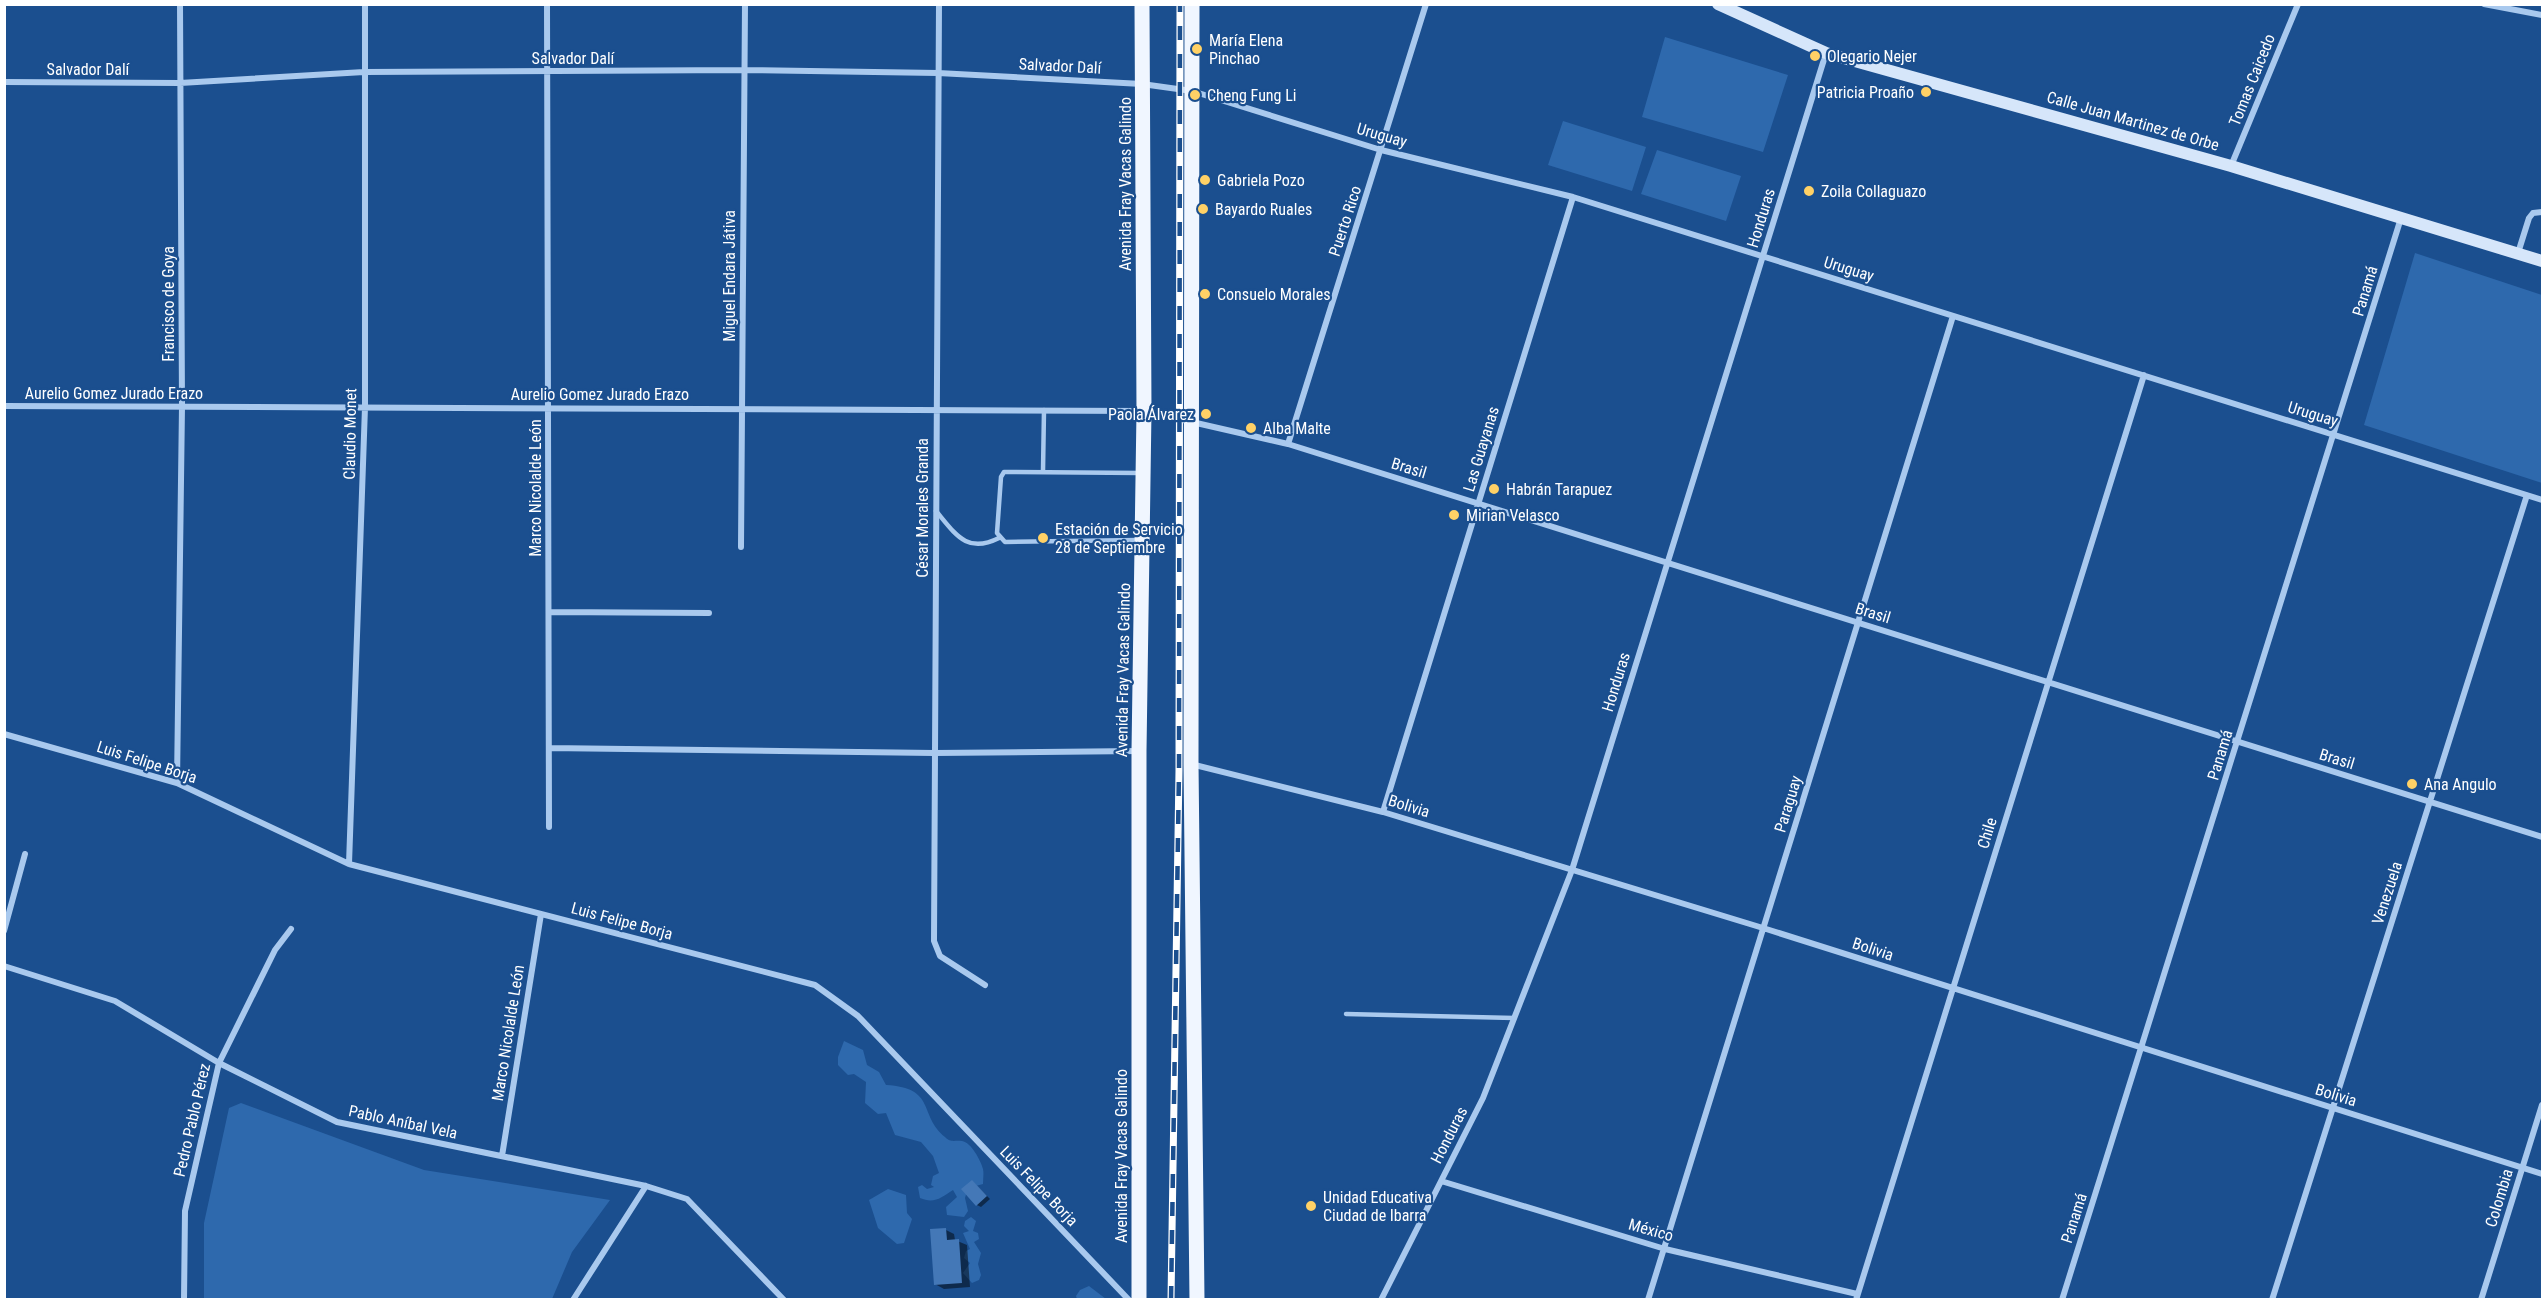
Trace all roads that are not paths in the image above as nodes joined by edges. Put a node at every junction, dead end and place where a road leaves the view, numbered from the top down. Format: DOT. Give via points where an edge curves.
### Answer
graph roads {
  1 [pos="180,4"];
  2 [pos="365,4"];
  3 [pos="548,4"];
  4 [pos="745,4"];
  5 [pos="939,4"];
  6 [pos="1142,4"];
  7 [pos="1192,4"];
  8 [pos="2298,4"];
  9 [pos="2484,4"];
  10 [pos="1423,5"];
  11 [pos="1721,5"];
  12 [pos="2542,15"];
  13 [pos="1826,53"];
  14 [pos="744,70"];
  15 [pos="364,72"];
  16 [pos="548,72"];
  17 [pos="938,73"];
  18 [pos="4,82"];
  19 [pos="180,83"];
  20 [pos="1142,84"];
  21 [pos="1192,91"];
  22 [pos="1382,150"];
  23 [pos="2231,166"];
  24 [pos="1573,197"];
  25 [pos="2542,212"];
  26 [pos="2402,218"];
  27 [pos="2518,253"];
  28 [pos="1764,256"];
  29 [pos="2542,261"];
  30 [pos="1953,316"];
  31 [pos="2144,375"];
  32 [pos="4,406"];
  33 [pos="182,406"];
  34 [pos="364,407"];
  35 [pos="549,407"];
  36 [pos="742,408"];
  37 [pos="936,409"];
  38 [pos="1044,410"];
  39 [pos="1144,411"];
  40 [pos="1193,422"];
  41 [pos="2334,434"];
  42 [pos="1288,444"];
  43 [pos="1042,471"];
  44 [pos="1143,473"];
  45 [pos="2527,495"];
  46 [pos="2542,500"];
  47 [pos="1478,504"];
  48 [pos="935,509"];
  49 [pos="999,538"];
  50 [pos="1142,540"];
  51 [pos="741,547"];
  52 [pos="1668,563"];
  53 [pos="549,612"];
  54 [pos="709,613"];
  55 [pos="1858,623"];
  56 [pos="2048,682"];
  57 [pos="4,734"];
  58 [pos="2238,742"];
  59 [pos="549,748"];
  60 [pos="1139,751"];
  61 [pos="934,753"];
  62 [pos="1191,764"];
  63 [pos="177,783"];
  64 [pos="2430,802"];
  65 [pos="1383,812"];
  66 [pos="549,827"];
  67 [pos="2542,837"];
  68 [pos="26,854"];
  69 [pos="349,864"];
  70 [pos="1572,870"];
  71 [pos="541,914"];
  72 [pos="1763,928"];
  73 [pos="291,929"];
  74 [pos="4,931"];
  75 [pos="4,966"];
  76 [pos="985,986"];
  77 [pos="1953,988"];
  78 [pos="1346,1014"];
  79 [pos="1514,1018"];
  80 [pos="2142,1048"];
  81 [pos="219,1063"];
  82 [pos="2542,1105"];
  83 [pos="2332,1108"];
  84 [pos="502,1156"];
  85 [pos="2522,1168"];
  86 [pos="2542,1174"];
  87 [pos="1441,1181"];
  88 [pos="646,1186"];
  89 [pos="1665,1249"];
  90 [pos="1856,1297"];
  91 [pos="184,1299"];
  92 [pos="573,1299"];
  93 [pos="784,1299"];
  94 [pos="1129,1299"];
  95 [pos="1139,1299"];
  96 [pos="1197,1299"];
  97 [pos="1381,1299"];
  98 [pos="1648,1299"];
  99 [pos="2062,1299"];
  100 [pos="2272,1299"];
  101 [pos="2481,1299"];
  1 -- 19 [label="street, Francisco de Goya"];
  2 -- 15 [label="street, Claudio Monet"];
  3 -- 16 [label="street, Marco Nicolalde León"];
  4 -- 14 [label="street, Miguel Endara Játiva"];
  5 -- 17 [label="street, César Morales Granda"];
  6 -- 20 [label="main road, Avenida Fray Vacas Galindo"];
  7 -- 21 [label="main road"];
  8 -- 23 [label="street, Tomas Caicedo"];
  9 -- 12 [label="street"];
  10 -- 22 [label="street, Puerto Rico"];
  11 -- 13 [label="street, Calle Juan Martinez de Orbe"];
  13 -- 23 [label="street, Calle Juan Martinez de Orbe"];
  13 -- 28 [label="street, Honduras"];
  14 -- 16 [label="street, Salvador Dalí"];
  14 -- 17 [label="street, Salvador Dalí"];
  14 -- 36 [label="street, Miguel Endara Játiva"];
  15 -- 16 [label="street, Salvador Dalí"];
  15 -- 19 [label="street, Salvador Dalí"];
  15 -- 34 [label="street, Claudio Monet"];
  16 -- 35 [label="street, Marco Nicolalde León"];
  17 -- 20 [label="street, Salvador Dalí"];
  17 -- 37 [label="street, César Morales Granda"];
  18 -- 19 [label="street, Salvador Dalí"];
  19 -- 33 [label="street, Francisco de Goya"];
  20 -- 21 [label="street, Uruguay"];
  20 -- 39 [label="main road, Avenida Fray Vacas Galindo"];
  21 -- 22 [label="street, Uruguay"];
  21 -- 40 [label="main road"];
  22 -- 24 [label="street, Uruguay"];
  22 -- 42 [label="street, Puerto Rico"];
  23 -- 26 [label="street, Calle Juan Martinez de Orbe"];
  24 -- 28 [label="street, Uruguay"];
  24 -- 47 [label="street, Las Guayanas"];
  25 -- 27 [label="street" via="2529,218"];
  26 -- 27 [label="street, Calle Juan Martinez de Orbe"];
  26 -- 41 [label="street, Panamá"];
  27 -- 29 [label="street, Calle Juan Martinez de Orbe"];
  28 -- 30 [label="street, Uruguay"];
  28 -- 52 [label="street, Honduras"];
  30 -- 31 [label="street, Uruguay"];
  30 -- 55 [label="street, Paraguay"];
  31 -- 41 [label="street, Uruguay"];
  31 -- 56 [label="street, Chile"];
  32 -- 33 [label="street, Aurelio Gomez Jurado Erazo"];
  33 -- 34 [label="street, Aurelio Gomez Jurado Erazo"];
  33 -- 63 [label="street, Francisco de Goya"];
  34 -- 35 [label="street, Aurelio Gomez Jurado Erazo"];
  34 -- 69 [label="street, Claudio Monet"];
  35 -- 36 [label="street, Aurelio Gomez Jurado Erazo"];
  35 -- 53 [label="street, Marco Nicolalde León"];
  36 -- 37 [label="street, Aurelio Gomez Jurado Erazo"];
  36 -- 51 [label="street, Miguel Endara Játiva"];
  37 -- 38 [label="street, Aurelio Gomez Jurado Erazo"];
  37 -- 48 [label="street, César Morales Granda"];
  38 -- 39 [label="street, Aurelio Gomez Jurado Erazo"];
  38 -- 43 [label="lane"];
  39 -- 40 [label="street, Aurelio Gomez Jurado Erazo"];
  39 -- 44 [label="main road, Avenida Fray Vacas Galindo"];
  40 -- 42 [label="street, Brasil"];
  40 -- 62 [label="main road"];
  41 -- 45 [label="street, Uruguay"];
  41 -- 58 [label="street, Panamá"];
  42 -- 47 [label="street, Brasil"];
  43 -- 44 [label="lane"];
  43 -- 49 [label="lane" via="1004,472"];
  44 -- 50 [label="main road, Avenida Fray Vacas Galindo"];
  45 -- 46 [label="street, Uruguay"];
  45 -- 64 [label="street, Venezuela"];
  47 -- 52 [label="street, Brasil"];
  47 -- 65 [label="street, Las Guayanas"];
  48 -- 49 [label="lane" via="957,536 972,545 988,544"];
  48 -- 61 [label="street, César Morales Granda"];
  49 -- 50 [label="lane" via="1005,542"];
  50 -- 60 [label="main road, Avenida Fray Vacas Galindo"];
  52 -- 55 [label="street, Brasil"];
  52 -- 70 [label="street, Honduras"];
  53 -- 54 [label="street"];
  53 -- 59 [label="street, Marco Nicolalde León"];
  55 -- 56 [label="street, Brasil"];
  55 -- 72 [label="street, Paraguay"];
  56 -- 58 [label="street, Brasil"];
  56 -- 77 [label="street, Chile"];
  57 -- 63 [label="street, Luis Felipe Borja"];
  58 -- 64 [label="street, Brasil"];
  58 -- 80 [label="street, Panamá"];
  59 -- 61 [label="street"];
  59 -- 66 [label="street, Marco Nicolalde León"];
  60 -- 61 [label="street"];
  60 -- 95 [label="main road, Avenida Fray Vacas Galindo"];
  61 -- 76 [label="street, César Morales Granda" via="934,941 940,956"];
  62 -- 65 [label="street, Bolivia"];
  62 -- 96 [label="main road"];
  63 -- 69 [label="street, Luis Felipe Borja"];
  64 -- 67 [label="street, Brasil"];
  64 -- 83 [label="street, Venezuela"];
  65 -- 70 [label="street, Bolivia"];
  68 -- 74 [label="street"];
  69 -- 71 [label="street, Luis Felipe Borja"];
  70 -- 72 [label="street, Bolivia"];
  70 -- 79 [label="street, Honduras"];
  71 -- 84 [label="street, Marco Nicolalde León"];
  71 -- 94 [label="street, Luis Felipe Borja" via="815,985 858,1016"];
  72 -- 77 [label="street, Bolivia"];
  72 -- 89 [label="street, Paraguay"];
  73 -- 81 [label="street, Pedro Pablo Pérez" via="275,950"];
  75 -- 81 [label="street, Pablo Aníbal Vela" via="115,1001"];
  77 -- 80 [label="street, Bolivia"];
  77 -- 90 [label="street, Chile"];
  78 -- 79 [label="lane"];
  79 -- 87 [label="street, Honduras" via="1483,1098"];
  80 -- 83 [label="street, Bolivia"];
  80 -- 99 [label="street, Panamá"];
  81 -- 84 [label="street, Pablo Aníbal Vela" via="337,1122"];
  81 -- 91 [label="street, Pedro Pablo Pérez" via="185,1211"];
  82 -- 85 [label="street, Colombia"];
  83 -- 85 [label="street, Bolivia"];
  83 -- 100 [label="street, Venezuela"];
  84 -- 88 [label="street, Pablo Aníbal Vela"];
  85 -- 86 [label="street, Bolivia"];
  85 -- 101 [label="street, Colombia"];
  87 -- 89 [label="street, México"];
  87 -- 97 [label="street, Honduras"];
  88 -- 92 [label="street"];
  88 -- 93 [label="street, Pablo Aníbal Vela" via="687,1199"];
  89 -- 90 [label="street, México"];
  89 -- 98 [label="street, Paraguay"];
}
